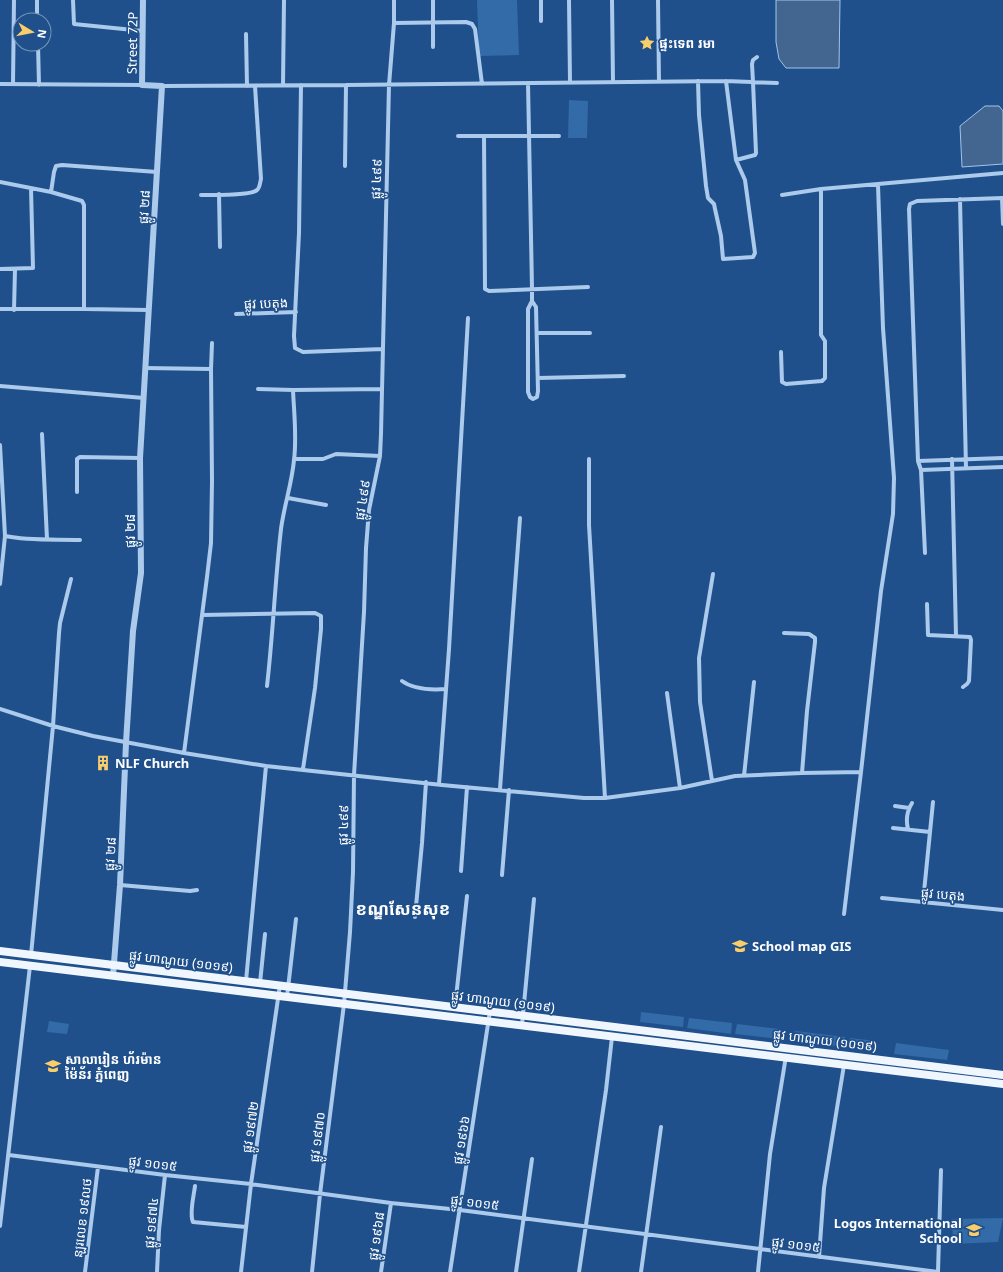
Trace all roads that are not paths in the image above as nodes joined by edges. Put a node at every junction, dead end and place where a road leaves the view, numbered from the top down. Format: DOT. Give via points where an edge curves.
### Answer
graph roads {
  1 [pos="14,0"];
  2 [pos="37,0"];
  3 [pos="73,0"];
  4 [pos="144,0"];
  5 [pos="284,0"];
  6 [pos="394,0"];
  7 [pos="433,0"];
  8 [pos="541,0"];
  9 [pos="569,0"];
  10 [pos="612,0"];
  11 [pos="658,0"];
  12 [pos="37,12"];
  13 [pos="541,21"];
  14 [pos="394,23"];
  15 [pos="433,23"];
  16 [pos="143,31"];
  17 [pos="246,34"];
  18 [pos="433,47"];
  19 [pos="38,52"];
  20 [pos="757,57"];
  21 [pos="698,81"];
  22 [pos="726,81"];
  23 [pos="570,82"];
  24 [pos="613,82"];
  25 [pos="659,82"];
  26 [pos="753,82"];
  27 [pos="528,83"];
  28 [pos="777,83"];
  29 [pos="0,84"];
  30 [pos="13,84"];
  31 [pos="482,84"];
  32 [pos="39,85"];
  33 [pos="301,85"];
  34 [pos="346,85"];
  35 [pos="389,85"];
  36 [pos="142,86"];
  37 [pos="162,86"];
  38 [pos="247,86"];
  39 [pos="256,86"];
  40 [pos="283,86"];
  41 [pos="458,136"];
  42 [pos="484,136"];
  43 [pos="529,136"];
  44 [pos="559,136"];
  45 [pos="736,160"];
  46 [pos="345,166"];
  47 [pos="157,172"];
  48 [pos="1003,173"];
  49 [pos="0,182"];
  50 [pos="878,185"];
  51 [pos="31,188"];
  52 [pos="821,189"];
  53 [pos="50,192"];
  54 [pos="219,194"];
  55 [pos="201,195"];
  56 [pos="782,195"];
  57 [pos="960,198"];
  58 [pos="1003,198"];
  59 [pos="1003,224"];
  60 [pos="220,247"];
  61 [pos="0,269"];
  62 [pos="15,269"];
  63 [pos="588,286"];
  64 [pos="532,288"];
  65 [pos="532,301"];
  66 [pos="84,309"];
  67 [pos="0,310"];
  68 [pos="14,310"];
  69 [pos="149,310"];
  70 [pos="296,312"];
  71 [pos="236,314"];
  72 [pos="468,318"];
  73 [pos="537,333"];
  74 [pos="590,333"];
  75 [pos="212,343"];
  76 [pos="383,349"];
  77 [pos="781,352"];
  78 [pos="145,368"];
  79 [pos="211,369"];
  80 [pos="624,376"];
  81 [pos="538,378"];
  82 [pos="0,386"];
  83 [pos="258,389"];
  84 [pos="382,389"];
  85 [pos="293,390"];
  86 [pos="144,398"];
  87 [pos="42,434"];
  88 [pos="0,445"];
  89 [pos="380,456"];
  90 [pos="140,458"];
  91 [pos="966,458"];
  92 [pos="1003,458"];
  93 [pos="294,459"];
  94 [pos="589,459"];
  95 [pos="952,459"];
  96 [pos="918,460"];
  97 [pos="1003,467"];
  98 [pos="966,468"];
  99 [pos="953,469"];
  100 [pos="921,470"];
  101 [pos="77,492"];
  102 [pos="288,498"];
  103 [pos="326,504"];
  104 [pos="520,518"];
  105 [pos="5,536"];
  106 [pos="47,539"];
  107 [pos="80,540"];
  108 [pos="925,553"];
  109 [pos="713,574"];
  110 [pos="71,579"];
  111 [pos="0,584"];
  112 [pos="927,604"];
  113 [pos="274,614"];
  114 [pos="202,615"];
  115 [pos="784,633"];
  116 [pos="956,636"];
  117 [pos="402,681"];
  118 [pos="754,682"];
  119 [pos="267,686"];
  120 [pos="963,687"];
  121 [pos="446,689"];
  122 [pos="667,693"];
  123 [pos="0,709"];
  124 [pos="53,726"];
  125 [pos="126,743"];
  126 [pos="184,753"];
  127 [pos="266,766"];
  128 [pos="303,769"];
  129 [pos="802,772"];
  130 [pos="862,772"];
  131 [pos="354,775"];
  132 [pos="744,776"];
  133 [pos="712,781"];
  134 [pos="426,782"];
  135 [pos="439,784"];
  136 [pos="467,787"];
  137 [pos="680,788"];
  138 [pos="500,789"];
  139 [pos="508,790"];
  140 [pos="605,798"];
  141 [pos="933,802"];
  142 [pos="912,803"];
  143 [pos="895,806"];
  144 [pos="909,808"];
  145 [pos="893,828"];
  146 [pos="908,829"];
  147 [pos="930,832"];
  148 [pos="461,872"];
  149 [pos="502,875"];
  150 [pos="120,885"];
  151 [pos="197,890"];
  152 [pos="467,896"];
  153 [pos="882,898"];
  154 [pos="534,899"];
  155 [pos="923,902"];
  156 [pos="1003,910"];
  157 [pos="844,914"];
  158 [pos="415,917"];
  159 [pos="296,919"];
  160 [pos="265,934"];
  161 [pos="0,951"];
  162 [pos="31,955"];
  163 [pos="0,962"];
  164 [pos="30,966"];
  165 [pos="115,966"];
  166 [pos="114,976"];
  167 [pos="246,981"];
  168 [pos="260,983"];
  169 [pos="284,986"];
  170 [pos="344,993"];
  171 [pos="283,997"];
  172 [pos="344,1004"];
  173 [pos="455,1007"];
  174 [pos="490,1011"];
  175 [pos="523,1015"];
  176 [pos="489,1021"];
  177 [pos="522,1025"];
  178 [pos="612,1036"];
  179 [pos="786,1048"];
  180 [pos="786,1058"];
  181 [pos="844,1065"];
  182 [pos="1003,1075"];
  183 [pos="1003,1084"];
  184 [pos="661,1127"];
  185 [pos="9,1155"];
  186 [pos="532,1159"];
  187 [pos="98,1167"];
  188 [pos="941,1170"];
  189 [pos="165,1175"];
  190 [pos="251,1184"];
  191 [pos="195,1186"];
  192 [pos="320,1194"];
  193 [pos="391,1203"];
  194 [pos="460,1210"];
  195 [pos="0,1218"];
  196 [pos="524,1218"];
  197 [pos="0,1226"];
  198 [pos="246,1227"];
  199 [pos="586,1227"];
  200 [pos="646,1234"];
  201 [pos="759,1249"];
  202 [pos="818,1257"];
  203 [pos="85,1272"];
  204 [pos="157,1272"];
  205 [pos="241,1272"];
  206 [pos="312,1272"];
  207 [pos="381,1272"];
  208 [pos="450,1272"];
  209 [pos="516,1272"];
  210 [pos="579,1272"];
  211 [pos="641,1272"];
  212 [pos="758,1272"];
  213 [pos="938,1272"];
  1 -- 30 [label="street"];
  2 -- 12 [label="street"];
  3 -- 16 [label="street" via="74,24"];
  4 -- 16 [label="street, Street 72P"];
  5 -- 40 [label="street"];
  6 -- 14 [label="street, ផ្លូវ ៤៩៩"];
  7 -- 15 [label="street"];
  8 -- 13 [label="street"];
  9 -- 23 [label="street"];
  10 -- 24 [label="street"];
  11 -- 25 [label="street"];
  14 -- 15 [label="street"];
  14 -- 35 [label="street, ផ្លូវ ៤៩៩"];
  15 -- 18 [label="street"];
  15 -- 31 [label="street" via="472,24"];
  16 -- 36 [label="street, Street 72P"];
  17 -- 38 [label="street"];
  19 -- 32 [label="street"];
  20 -- 26 [label="street" via="752,64"];
  21 -- 22 [label="street"];
  21 -- 25 [label="street"];
  21 -- 45 [label="street" via="706,186 708,198 714,204 723,259 753,257 755,253 745,180"];
  22 -- 26 [label="street"];
  22 -- 45 [label="street"];
  23 -- 24 [label="street"];
  23 -- 27 [label="street"];
  24 -- 25 [label="street"];
  26 -- 28 [label="street"];
  26 -- 45 [label="street" via="756,153"];
  27 -- 31 [label="street"];
  27 -- 43 [label="street"];
  29 -- 30 [label="street"];
  30 -- 32 [label="street"];
  31 -- 35 [label="street"];
  32 -- 36 [label="street"];
  33 -- 34 [label="street"];
  33 -- 40 [label="street"];
  33 -- 70 [label="street" via="300,226"];
  34 -- 35 [label="street"];
  34 -- 46 [label="street"];
  35 -- 76 [label="street, ផ្លូវ ៤៩៩"];
  36 -- 37 [label="street"];
  37 -- 38 [label="street"];
  37 -- 47 [label="street, ផ្លូវ ២៨"];
  38 -- 39 [label="street"];
  39 -- 40 [label="street"];
  39 -- 54 [label="street" via="261,179 259,187 253,192"];
  41 -- 42 [label="street"];
  42 -- 43 [label="street"];
  42 -- 64 [label="street" via="485,289"];
  43 -- 44 [label="street"];
  43 -- 64 [label="street"];
  47 -- 53 [label="street" via="56,166"];
  47 -- 69 [label="street, ផ្លូវ ២៨"];
  48 -- 50 [label="street"];
  49 -- 51 [label="street"];
  50 -- 52 [label="street"];
  50 -- 130 [label="street" via="883,328 894,499 881,591"];
  51 -- 53 [label="street"];
  51 -- 62 [label="street" via="33,268"];
  52 -- 56 [label="street"];
  52 -- 77 [label="street" via="821,335 825,341 825,378 822,381 786,384 782,382"];
  53 -- 66 [label="street" via="82,201 84,205"];
  54 -- 55 [label="street"];
  54 -- 60 [label="street"];
  57 -- 58 [label="street"];
  57 -- 91 [label="street"];
  57 -- 96 [label="street" via="917,201 910,204 909,209"];
  58 -- 59 [label="street"];
  61 -- 62 [label="street"];
  62 -- 68 [label="street"];
  63 -- 64 [label="street"];
  64 -- 65 [label="street"];
  65 -- 73 [label="street" via="536,307"];
  65 -- 81 [label="street" via="528,309 528,392 533,399 537,397"];
  66 -- 68 [label="street"];
  66 -- 69 [label="street"];
  67 -- 68 [label="street"];
  69 -- 78 [label="street, ផ្លូវ ២៨"];
  70 -- 71 [label="street, ផ្លូវ បេតុង"];
  70 -- 76 [label="street" via="294,343 295,348 302,352"];
  72 -- 121 [label="street"];
  73 -- 74 [label="street"];
  73 -- 81 [label="street"];
  75 -- 79 [label="street"];
  76 -- 84 [label="street, ផ្លូវ ៤៩៩"];
  78 -- 79 [label="street"];
  78 -- 86 [label="street, ផ្លូវ ២៨"];
  79 -- 114 [label="street" via="211,543"];
  80 -- 81 [label="street"];
  82 -- 86 [label="street"];
  83 -- 85 [label="street"];
  84 -- 85 [label="street"];
  84 -- 89 [label="street, ផ្លូវ ៤៩៩"];
  85 -- 93 [label="street"];
  86 -- 90 [label="street, ផ្លូវ ២៨"];
  87 -- 106 [label="street"];
  88 -- 105 [label="street"];
  89 -- 93 [label="street" via="336,454 323,459"];
  89 -- 131 [label="street, ផ្លូវ ៤៩៩" via="369,510"];
  90 -- 101 [label="street" via="80,457 77,460"];
  90 -- 125 [label="street, ផ្លូវ ២៨" via="141,573 133,631"];
  91 -- 92 [label="street"];
  91 -- 95 [label="street"];
  91 -- 98 [label="street"];
  93 -- 102 [label="street"];
  94 -- 140 [label="street" via="589,525"];
  95 -- 96 [label="street"];
  95 -- 99 [label="street"];
  96 -- 100 [label="street"];
  97 -- 98 [label="street"];
  98 -- 99 [label="street"];
  99 -- 100 [label="street"];
  99 -- 116 [label="street"];
  100 -- 108 [label="street"];
  102 -- 103 [label="street"];
  102 -- 113 [label="street" via="282,527"];
  104 -- 138 [label="street"];
  105 -- 106 [label="street"];
  105 -- 111 [label="street"];
  106 -- 107 [label="street"];
  109 -- 133 [label="street" via="699,658 700,702"];
  110 -- 124 [label="street" via="60,623"];
  112 -- 116 [label="street" via="928,635"];
  113 -- 114 [label="street"];
  113 -- 119 [label="street"];
  113 -- 128 [label="street" via="315,613 321,616 315,688"];
  114 -- 126 [label="street"];
  115 -- 129 [label="street" via="809,634 816,642"];
  116 -- 120 [label="street" via="971,640 969,681"];
  117 -- 121 [label="street" via="414,687"];
  118 -- 132 [label="street"];
  121 -- 135 [label="street"];
  122 -- 137 [label="street"];
  123 -- 124 [label="street"];
  124 -- 125 [label="street"];
  124 -- 162 [label="street"];
  125 -- 126 [label="street"];
  125 -- 150 [label="street, ផ្លូវ ២៨"];
  126 -- 127 [label="street"];
  127 -- 128 [label="street"];
  127 -- 167 [label="street"];
  128 -- 131 [label="street"];
  129 -- 130 [label="street"];
  129 -- 132 [label="street"];
  130 -- 157 [label="street"];
  131 -- 134 [label="street"];
  131 -- 170 [label="street, ផ្លូវ ៤៩៩" via="353,872"];
  132 -- 133 [label="street"];
  133 -- 137 [label="street"];
  134 -- 135 [label="street"];
  134 -- 158 [label="street"];
  135 -- 136 [label="street"];
  136 -- 138 [label="street"];
  136 -- 148 [label="street"];
  137 -- 140 [label="street"];
  138 -- 139 [label="street"];
  139 -- 140 [label="street"];
  139 -- 149 [label="street"];
  141 -- 147 [label="street"];
  142 -- 144 [label="street"];
  143 -- 144 [label="street"];
  144 -- 146 [label="street"];
  145 -- 146 [label="street"];
  146 -- 147 [label="street"];
  147 -- 155 [label="street"];
  150 -- 151 [label="street"];
  150 -- 165 [label="street, ផ្លូវ ២៨"];
  152 -- 173 [label="street"];
  153 -- 155 [label="street, ផ្លូវ បេតុង"];
  154 -- 175 [label="street"];
  155 -- 156 [label="street, ផ្លូវ បេតុង"];
  159 -- 169 [label="street"];
  160 -- 168 [label="street"];
  161 -- 162 [label="main road, ផ្លូវ ហាណូយ (១០១៩)"];
  162 -- 165 [label="main road, ផ្លូវ ហាណូយ (១០១៩)"];
  163 -- 164 [label="main road, ផ្លូវ ហាណូយ (១០១៩)"];
  164 -- 166 [label="main road, ផ្លូវ ហាណូយ (១០១៩)"];
  164 -- 185 [label="street"];
  165 -- 166 [label="street, ផ្លូវ ២៨"];
  165 -- 167 [label="main road, ផ្លូវ ហាណូយ (១០១៩)"];
  166 -- 171 [label="main road, ផ្លូវ ហាណូយ (១០១៩)"];
  167 -- 168 [label="main road, ផ្លូវ ហាណូយ (១០១៩)"];
  168 -- 169 [label="main road, ផ្លូវ ហាណូយ (១០១៩)"];
  169 -- 170 [label="main road, ផ្លូវ ហាណូយ (១០១៩)"];
  169 -- 171 [label="street, ផ្លូវ ១៩៧២"];
  169 -- 171 [label="street"];
  170 -- 172 [label="street, ផ្លូវ ៤៩៩"];
  170 -- 173 [label="main road, ផ្លូវ ហាណូយ (១០១៩)"];
  171 -- 172 [label="main road, ផ្លូវ ហាណូយ (១០១៩)"];
  171 -- 190 [label="street, ផ្លូវ ១៩៧២"];
  172 -- 176 [label="main road, ផ្លូវ ហាណូយ (១០១៩)"];
  172 -- 192 [label="street, ផ្លូវ ១៩៧០"];
  173 -- 174 [label="main road, ផ្លូវ ហាណូយ (១០១៩)"];
  174 -- 175 [label="main road, ផ្លូវ ហាណូយ (១០១៩)"];
  174 -- 176 [label="street, ផ្លូវ ១៩៦៦"];
  175 -- 177 [label="street"];
  175 -- 179 [label="main road, ផ្លូវ ហាណូយ (១០១៩)"];
  176 -- 177 [label="main road, ផ្លូវ ហាណូយ (១០១៩)"];
  176 -- 194 [label="street, ផ្លូវ ១៩៦៦"];
  177 -- 178 [label="main road, ផ្លូវ ហាណូយ (១០១៩)"];
  178 -- 180 [label="main road, ផ្លូវ ហាណូយ (១០១៩)"];
  178 -- 199 [label="street"];
  179 -- 180 [label="street"];
  179 -- 182 [label="main road, ផ្លូវ ហាណូយ (១០១៩)"];
  180 -- 181 [label="main road, ផ្លូវ ហាណូយ (១០១៩)"];
  180 -- 201 [label="street" via="770,1154"];
  181 -- 183 [label="main road, ផ្លូវ ហាណូយ (១០១៩)"];
  181 -- 202 [label="street" via="824,1188"];
  184 -- 200 [label="street"];
  185 -- 187 [label="street, ផ្លូវ ១០១៥"];
  185 -- 195 [label="street"];
  186 -- 196 [label="street"];
  187 -- 189 [label="street, ផ្លូវ ១០១៥"];
  187 -- 203 [label="street, ន្ឡរលេខ ១៩លថ"];
  188 -- 213 [label="street"];
  189 -- 190 [label="street, ផ្លូវ ១០១៥"];
  189 -- 204 [label="street, ផ្លូវ ១៩៧៤"];
  190 -- 192 [label="street, ផ្លូវ ១០១៥"];
  190 -- 198 [label="street, ផ្លូវ ១៩៧២"];
  191 -- 198 [label="street" via="193,1222"];
  192 -- 193 [label="street, ផ្លូវ ១០១៥"];
  192 -- 206 [label="street, ផ្លូវ ១៩៧០"];
  193 -- 194 [label="street, ផ្លូវ ១០១៥"];
  193 -- 207 [label="street, ផ្លូវ ១៩៦៨"];
  194 -- 196 [label="street, ផ្លូវ ១០១៥"];
  194 -- 208 [label="street, ផ្លូវ ១៩៦៦"];
  195 -- 197 [label="street"];
  196 -- 199 [label="street, ផ្លូវ ១០១៥"];
  196 -- 209 [label="street"];
  198 -- 205 [label="street, ផ្លូវ ១៩៧២"];
  199 -- 200 [label="street, ផ្លូវ ១០១៥"];
  199 -- 210 [label="street"];
  200 -- 201 [label="street, ផ្លូវ ១០១៥"];
  200 -- 211 [label="street"];
  201 -- 202 [label="street, ផ្លូវ ១០១៥"];
  201 -- 212 [label="street"];
  202 -- 213 [label="street, ផ្លូវ ១០១៥"];
}
